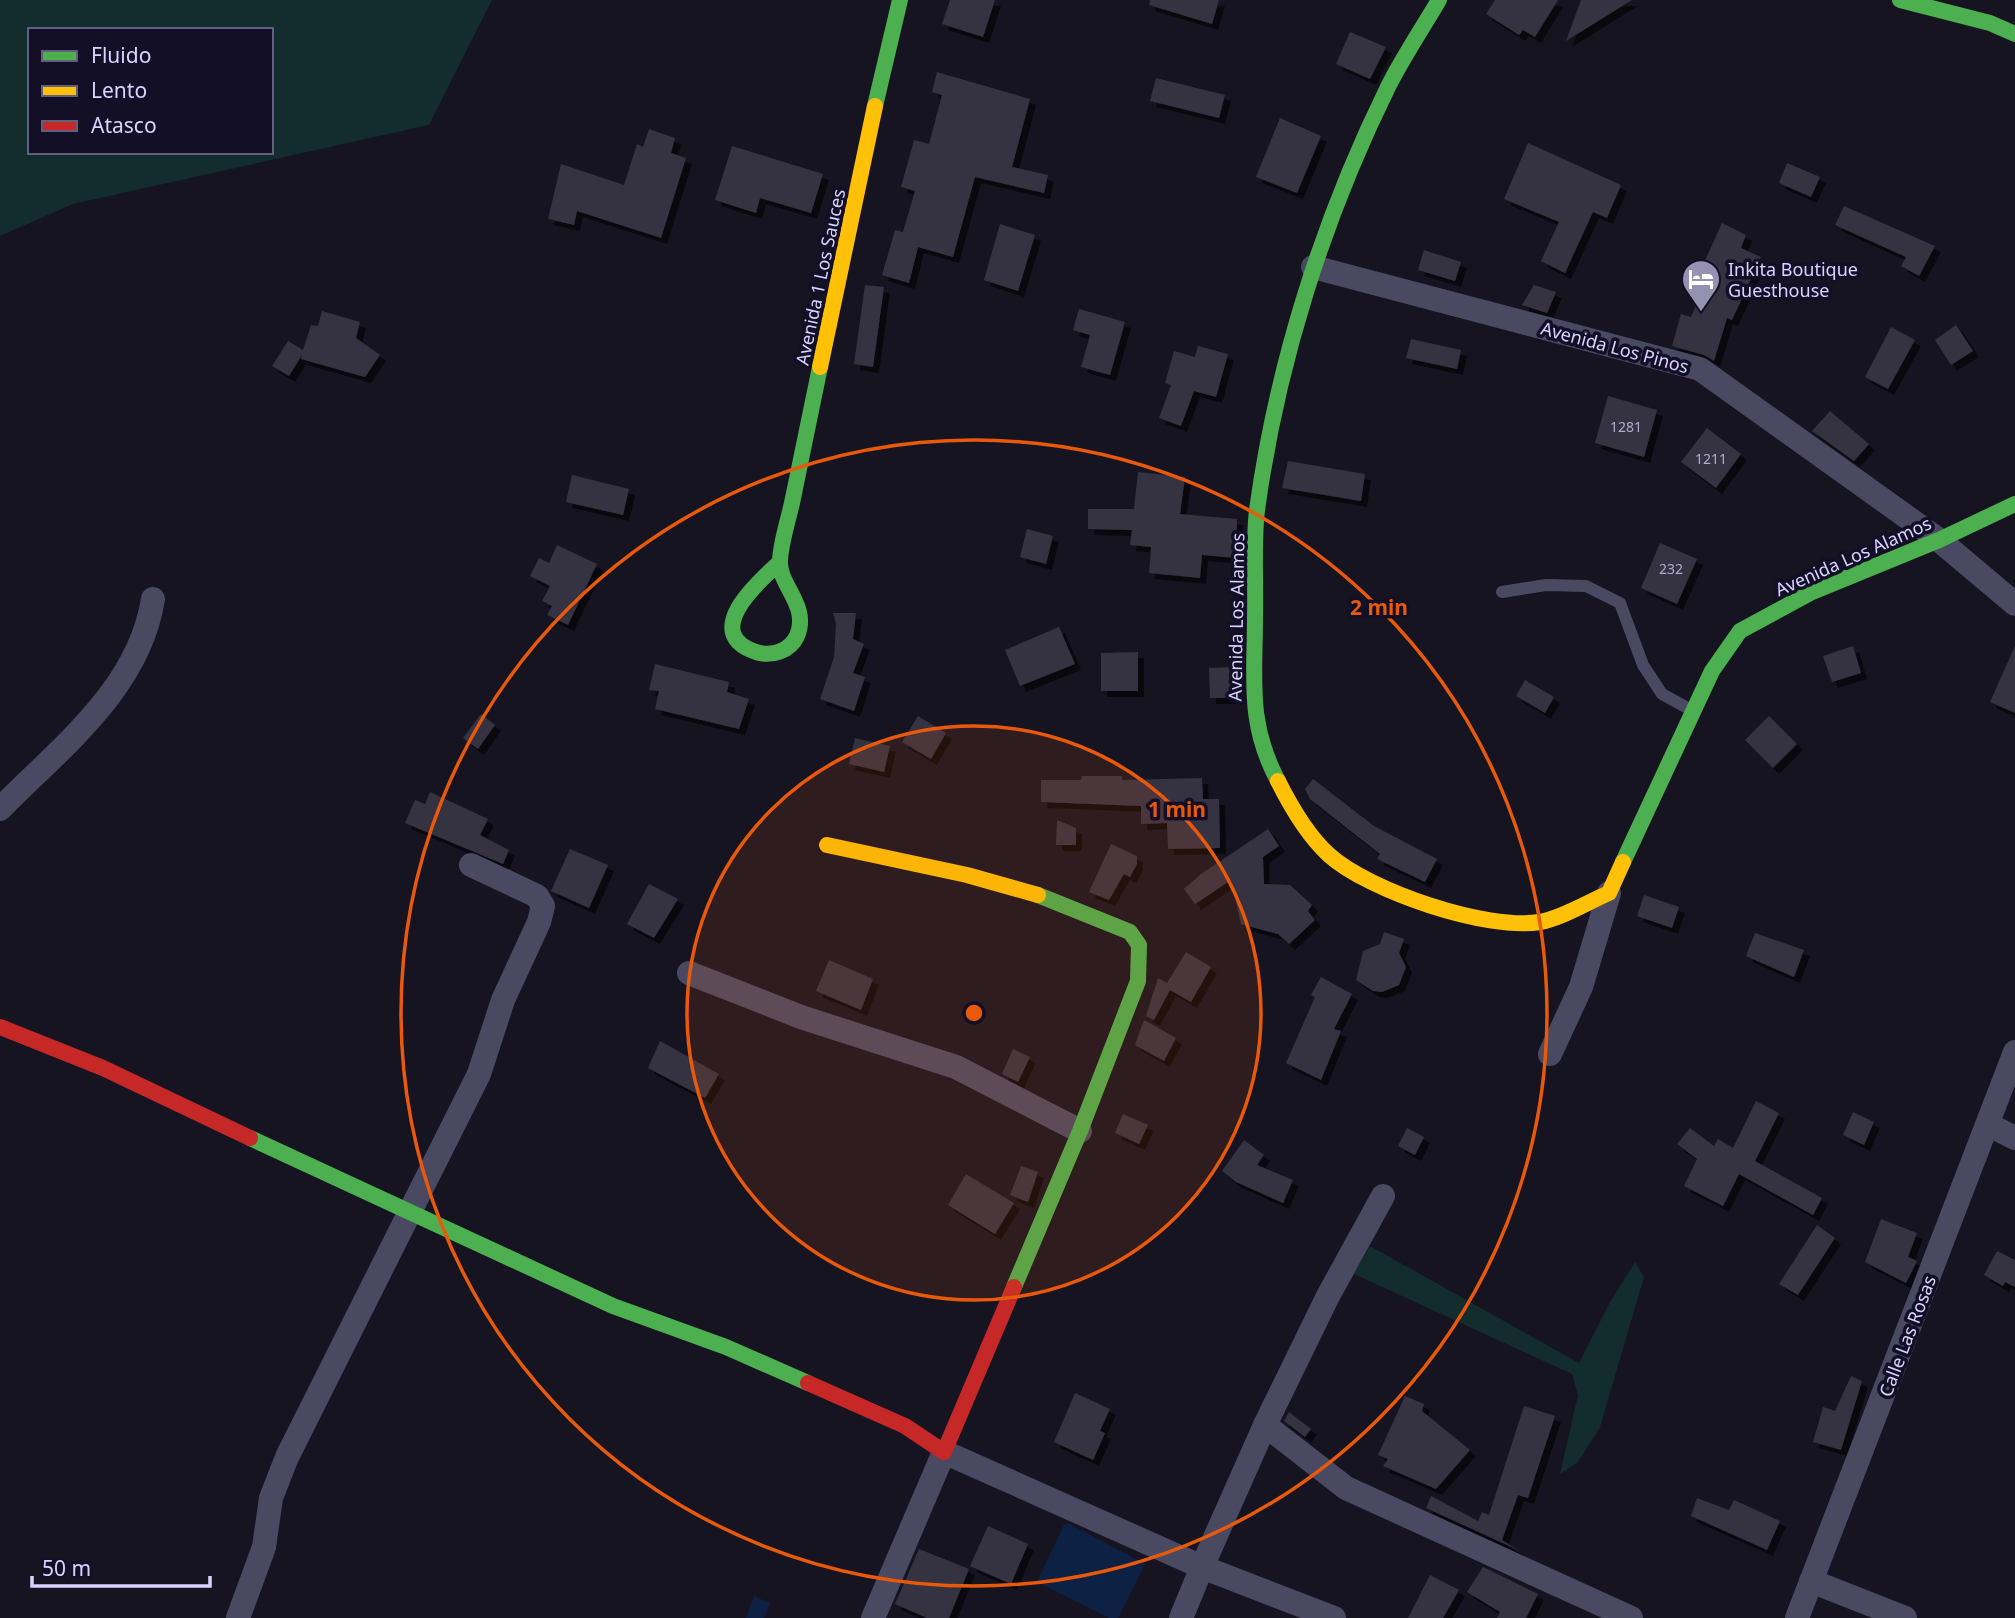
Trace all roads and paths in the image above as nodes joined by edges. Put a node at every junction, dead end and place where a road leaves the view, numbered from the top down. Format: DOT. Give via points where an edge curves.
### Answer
graph roads {
  1 [pos="900,0"];
  2 [pos="1439,0"];
  3 [pos="1900,0"];
  4 [pos="2015,34"];
  5 [pos="1313,267"];
  6 [pos="2015,504"];
  7 [pos="1939,540"];
  8 [pos="779,563"];
  9 [pos="1502,592"];
  10 [pos="153,599"];
  11 [pos="2015,604"];
  12 [pos="1693,711"];
  13 [pos="0,809"];
  14 [pos="827,845"];
  15 [pos="471,865"];
  16 [pos="1608,893"];
  17 [pos="689,973"];
  18 [pos="0,1027"];
  19 [pos="2015,1052"];
  20 [pos="1550,1054"];
  21 [pos="1989,1125"];
  22 [pos="1080,1131"];
  23 [pos="2015,1138"];
  24 [pos="1383,1196"];
  25 [pos="411,1215"];
  26 [pos="1265,1424"];
  27 [pos="944,1452"];
  28 [pos="1202,1567"];
  29 [pos="1811,1581"];
  30 [pos="238,1618"];
  31 [pos="873,1618"];
  32 [pos="1181,1618"];
  33 [pos="1334,1618"];
  34 [pos="1631,1618"];
  35 [pos="1797,1618"];
  36 [pos="1905,1618"];
  1 -- 8 [label="street, Avenida 1 Los Sauces"];
  2 -- 5 [label="street, Avenida Los Alamos" via="1389,85"];
  3 -- 4 [label="street"];
  5 -- 7 [label="street, Avenida Los Pinos" via="1700,369"];
  5 -- 16 [label="street, Avenida Los Alamos" via="1283,381 1257,512 1254,717 1267,761 1296,816 1330,856 1439,910 1497,922 1541,922"];
  6 -- 7 [label="street, Avenida Los Alamos"];
  7 -- 11 [label="street, Avenida Los Pinos"];
  7 -- 12 [label="street, Avenida Los Alamos" via="1812,592 1740,631 1712,671"];
  8 -- 8 [label="street" via="741,598 733,613 737,638 756,654 779,653 792,643 799,629 799,613"];
  9 -- 12 [label="lane" via="1546,585 1586,586 1620,603 1643,665 1662,694"];
  10 -- 13 [label="street" via="141,644 93,718"];
  12 -- 16 [label="street, Avenida Los Alamos"];
  14 -- 22 [label="street" via="1036,894 1130,932 1139,945 1138,981"];
  15 -- 25 [label="street" via="528,889 542,906 533,939 503,1000 479,1074"];
  16 -- 20 [label="street" via="1581,987"];
  17 -- 22 [label="street" via="801,1017 956,1067"];
  18 -- 25 [label="street" via="103,1068"];
  19 -- 21 [label="street, Calle Las Rosas"];
  21 -- 23 [label="street"];
  21 -- 29 [label="street, Calle Las Rosas"];
  22 -- 27 [label="street"];
  24 -- 26 [label="street"];
  25 -- 27 [label="street" via="488,1246 612,1306 726,1347 905,1426"];
  25 -- 30 [label="street" via="287,1457 271,1499 264,1548"];
  26 -- 28 [label="street"];
  26 -- 34 [label="street" via="1319,1469 1365,1498"];
  27 -- 28 [label="street"];
  27 -- 31 [label="street"];
  28 -- 32 [label="street"];
  28 -- 33 [label="street"];
  29 -- 35 [label="street, Calle Las Rosas"];
  29 -- 36 [label="street"];
}
